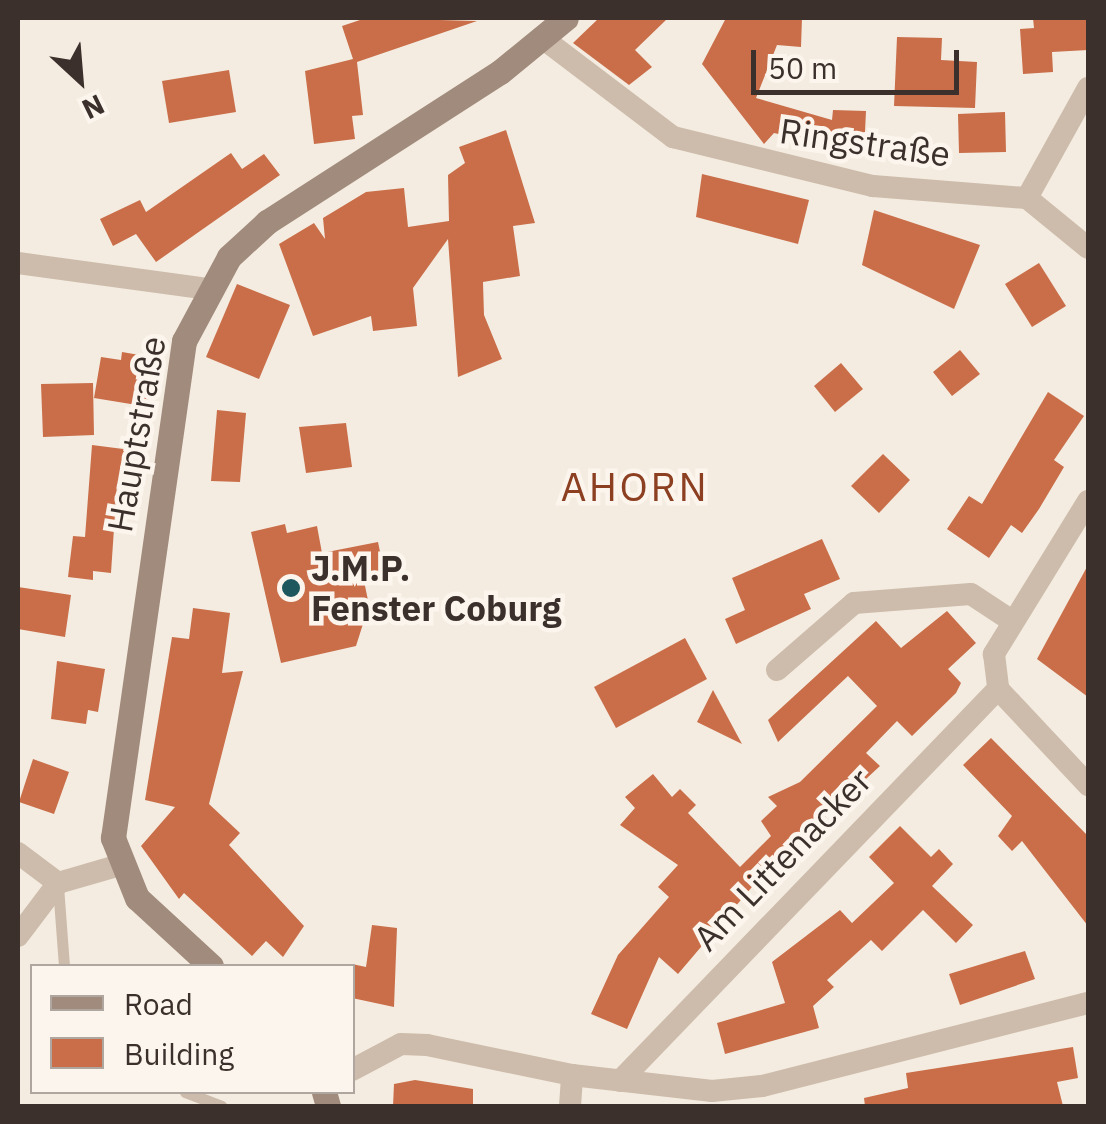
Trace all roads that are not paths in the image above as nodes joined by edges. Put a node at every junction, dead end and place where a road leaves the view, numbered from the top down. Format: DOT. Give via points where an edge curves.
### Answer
graph roads {
  1 [pos="566,18"];
  2 [pos="544,40"];
  3 [pos="1088,88"];
  4 [pos="1027,198"];
  5 [pos="1088,248"];
  6 [pos="18,263"];
  7 [pos="207,289"];
  8 [pos="1088,501"];
  9 [pos="1009,619"];
  10 [pos="777,670"];
  11 [pos="998,688"];
  12 [pos="1088,785"];
  13 [pos="18,852"];
  14 [pos="120,865"];
  15 [pos="58,883"];
  16 [pos="18,936"];
  17 [pos="64,964"];
  18 [pos="208,964"];
  19 [pos="1088,1003"];
  20 [pos="355,1068"];
  21 [pos="572,1076"];
  22 [pos="620,1082"];
  23 [pos="190,1094"];
  24 [pos="220,1106"];
  25 [pos="570,1106"];
  1 -- 2 [label="street, Hauptstraße"];
  2 -- 4 [label="street, Ringstraße" via="662,129 710,150 812,176"];
  2 -- 7 [label="street, Hauptstraße" via="267,222"];
  3 -- 4 [label="street"];
  4 -- 5 [label="street"];
  6 -- 7 [label="street"];
  7 -- 14 [label="street, Hauptstraße" via="184,340 168,428 113,812"];
  8 -- 9 [label="street"];
  9 -- 10 [label="street" via="971,594 854,603"];
  9 -- 11 [label="street" via="994,654"];
  11 -- 12 [label="street"];
  11 -- 22 [label="street, Am Littenacker"];
  13 -- 15 [label="street"];
  14 -- 15 [label="street"];
  14 -- 18 [label="street" via="146,908"];
  15 -- 16 [label="street"];
  15 -- 17 [label="lane"];
  19 -- 22 [label="street" via="762,1086"];
  20 -- 21 [label="street" via="401,1044"];
  21 -- 22 [label="street"];
  21 -- 25 [label="street"];
  23 -- 24 [label="lane"];
}
